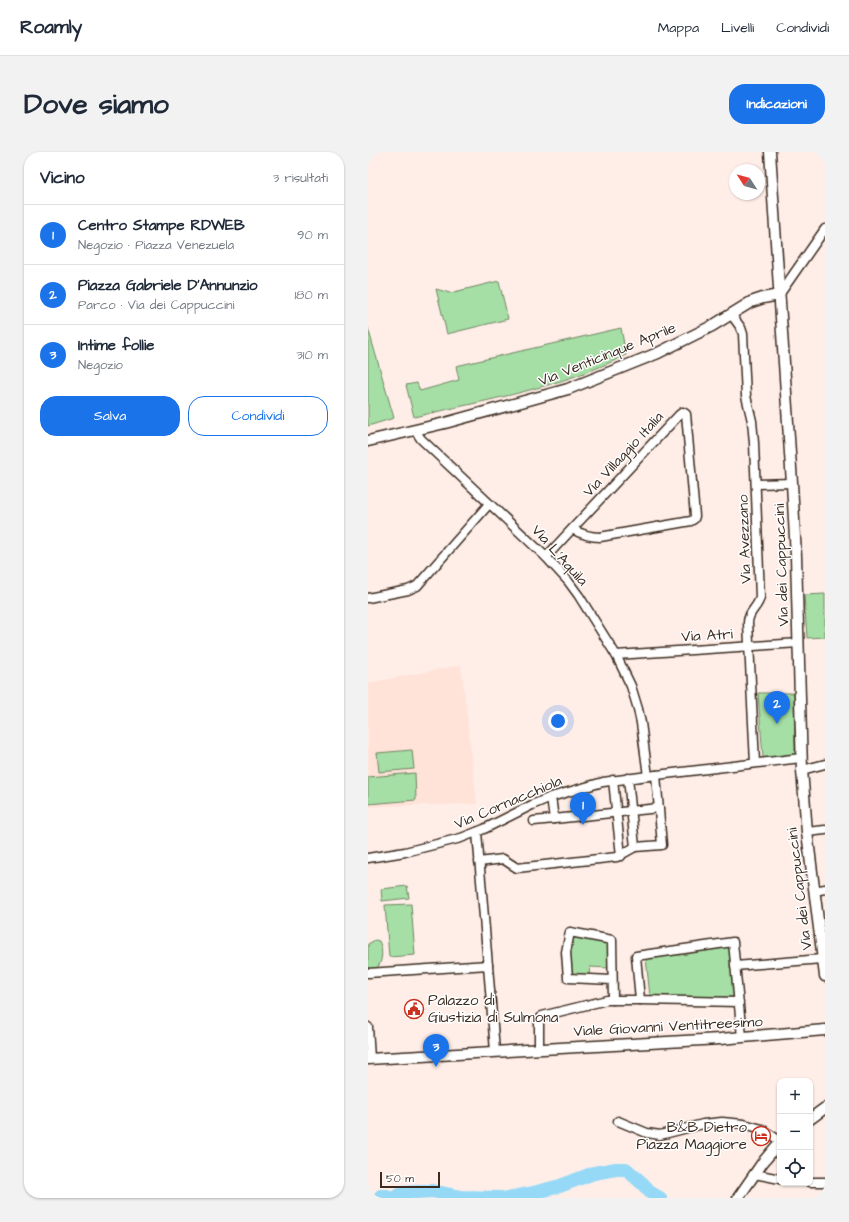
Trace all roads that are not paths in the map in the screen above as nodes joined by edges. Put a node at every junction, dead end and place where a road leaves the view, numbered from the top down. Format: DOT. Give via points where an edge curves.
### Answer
graph roads {
  1 [pos="770,152"];
  2 [pos="825,229"];
  3 [pos="779,295"];
  4 [pos="731,314"];
  5 [pos="414,430"];
  6 [pos="368,441"];
  7 [pos="792,483"];
  8 [pos="756,484"];
  9 [pos="489,504"];
  10 [pos="572,529"];
  11 [pos="546,557"];
  12 [pos="368,598"];
  13 [pos="799,644"];
  14 [pos="749,646"];
  15 [pos="616,655"];
  16 [pos="801,758"];
  17 [pos="756,763"];
  18 [pos="825,764"];
  19 [pos="802,770"];
  20 [pos="656,775"];
  21 [pos="648,776"];
  22 [pos="628,778"];
  23 [pos="613,780"];
  24 [pos="551,797"];
  25 [pos="659,808"];
  26 [pos="632,811"];
  27 [pos="617,812"];
  28 [pos="554,819"];
  29 [pos="534,821"];
  30 [pos="825,830"];
  31 [pos="477,832"];
  32 [pos="807,832"];
  33 [pos="635,848"];
  34 [pos="621,856"];
  35 [pos="368,858"];
  36 [pos="479,862"];
  37 [pos="825,889"];
  38 [pos="814,891"];
  39 [pos="822,959"];
  40 [pos="488,965"];
  41 [pos="735,966"];
  42 [pos="368,973"];
  43 [pos="825,976"];
  44 [pos="612,980"];
  45 [pos="613,1000"];
  46 [pos="640,1000"];
  47 [pos="739,1002"];
  48 [pos="368,1027"];
  49 [pos="825,1030"];
  50 [pos="742,1037"];
  51 [pos="539,1048"];
  52 [pos="495,1051"];
  53 [pos="369,1059"];
  54 [pos="824,1112"];
  55 [pos="813,1118"];
  56 [pos="618,1122"];
  57 [pos="777,1139"];
  58 [pos="777,1144"];
  59 [pos="755,1174"];
  60 [pos="777,1178"];
  61 [pos="813,1182"];
  62 [pos="825,1182"];
  63 [pos="740,1195"];
  1 -- 3 [label="street, Via dei Cappuccini"];
  2 -- 3 [label="street"];
  3 -- 4 [label="street, Via Venticinque Aprile" via="751,302"];
  3 -- 7 [label="street, Via dei Cappuccini"];
  4 -- 5 [label="street, Via Venticinque Aprile" via="658,353 568,389"];
  4 -- 8 [label="street, Via Avezzano" via="743,334 746,396 753,428"];
  5 -- 6 [label="street, Via Venticinque Aprile"];
  5 -- 9 [label="street, Via L'Aquila"];
  7 -- 8 [label="street"];
  7 -- 13 [label="street, Via dei Cappuccini"];
  8 -- 14 [label="street, Via Avezzano" via="760,597 748,617"];
  9 -- 11 [label="street, Via L'Aquila"];
  9 -- 12 [label="street" via="417,586"];
  10 -- 10 [label="street, Via Villaggio Italia" via="581,534 600,537 694,519 686,414 683,412 679,415"];
  10 -- 11 [label="street, Via Villaggio Italia"];
  11 -- 15 [label="street, Via L'Aquila" via="573,588"];
  13 -- 14 [label="street, Via Atri"];
  13 -- 16 [label="street, Via dei Cappuccini"];
  14 -- 15 [label="street, Via Atri"];
  14 -- 17 [label="street, Via Avezzano"];
  15 -- 21 [label="street, Via L'Aquila" via="631,686 638,709"];
  16 -- 17 [label="street, Via Cornacchiola"];
  16 -- 19 [label="street, Via dei Cappuccini"];
  17 -- 20 [label="street, Via Cornacchiola"];
  18 -- 19 [label="street"];
  19 -- 32 [label="street, Via dei Cappuccini"];
  20 -- 21 [label="street, Via Cornacchiola"];
  20 -- 25 [label="street"];
  21 -- 22 [label="street, Via Cornacchiola"];
  22 -- 23 [label="street, Via Cornacchiola"];
  22 -- 26 [label="street"];
  23 -- 24 [label="street, Via Cornacchiola"];
  23 -- 27 [label="street"];
  24 -- 28 [label="street"];
  24 -- 31 [label="street, Via Cornacchiola"];
  25 -- 26 [label="street"];
  25 -- 33 [label="street" via="662,845"];
  26 -- 27 [label="street"];
  26 -- 33 [label="street"];
  27 -- 28 [label="street"];
  27 -- 34 [label="street"];
  28 -- 29 [label="street"];
  30 -- 32 [label="street"];
  31 -- 35 [label="street, Via Cornacchiola" via="412,851"];
  31 -- 36 [label="street"];
  32 -- 38 [label="street, Via dei Cappuccini"];
  33 -- 34 [label="street"];
  34 -- 36 [label="street" via="517,868 503,860"];
  36 -- 40 [label="street"];
  37 -- 38 [label="street"];
  38 -- 39 [label="street, Via dei Cappuccini"];
  39 -- 41 [label="street"];
  39 -- 43 [label="street, Via dei Cappuccini"];
  40 -- 42 [label="street"];
  40 -- 52 [label="street"];
  41 -- 46 [label="street" via="733,942 636,956"];
  41 -- 47 [label="street"];
  44 -- 44 [label="street" via="612,940 570,932 566,952 568,978"];
  44 -- 45 [label="street"];
  45 -- 46 [label="street"];
  45 -- 51 [label="street" via="542,1016 539,1021"];
  46 -- 47 [label="street"];
  47 -- 50 [label="street"];
  48 -- 53 [label="street"];
  49 -- 50 [label="street, Viale Giovanni Ventitreesimo"];
  50 -- 51 [label="street, Viale Giovanni Ventitreesimo"];
  51 -- 52 [label="street, Viale Giovanni Ventitreesimo"];
  52 -- 53 [label="street, Viale Giovanni Ventitreesimo"];
  54 -- 55 [label="street"];
  56 -- 57 [label="street" via="660,1135 703,1124 744,1124 762,1129"];
  58 -- 59 [label="street"];
  59 -- 60 [label="street"];
  59 -- 63 [label="street"];
  61 -- 62 [label="street"];
}
